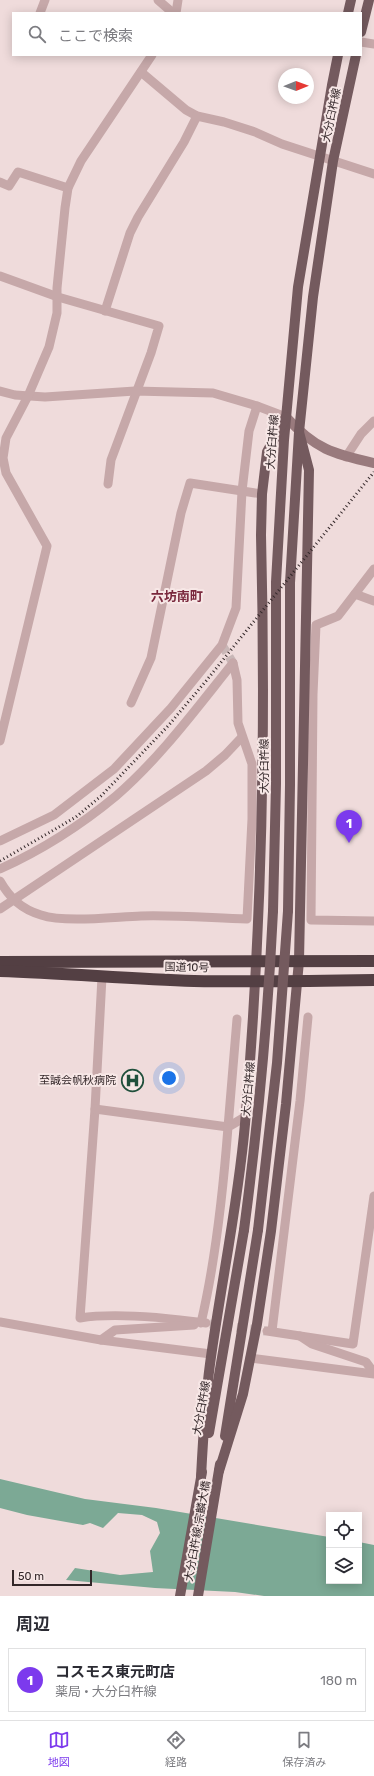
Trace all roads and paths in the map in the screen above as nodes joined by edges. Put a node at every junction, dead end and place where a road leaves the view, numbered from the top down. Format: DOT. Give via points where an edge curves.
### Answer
graph roads {
  1 [pos="45,0"];
  2 [pos="158,0"];
  3 [pos="178,0"];
  4 [pos="351,0"];
  5 [pos="369,0"];
  6 [pos="40,12"];
  7 [pos="172,12"];
  8 [pos="176,12"];
  9 [pos="348,12"];
  10 [pos="362,28"];
  11 [pos="362,42"];
  12 [pos="374,44"];
  13 [pos="151,56"];
  14 [pos="338,56"];
  15 [pos="356,56"];
  16 [pos="141,72"];
  17 [pos="197,116"];
  18 [pos="320,157"];
  19 [pos="333,161"];
  20 [pos="374,174"];
  21 [pos="0,182"];
  22 [pos="68,188"];
  23 [pos="0,276"];
  24 [pos="58,297"];
  25 [pos="105,311"];
  26 [pos="0,391"];
  27 [pos="136,392"];
  28 [pos="28,396"];
  29 [pos="257,406"];
  30 [pos="286,417"];
  31 [pos="374,421"];
  32 [pos="299,432"];
  33 [pos="346,457"];
  34 [pos="374,463"];
  35 [pos="108,484"];
  36 [pos="242,491"];
  37 [pos="262,494"];
  38 [pos="374,570"];
  39 [pos="355,594"];
  40 [pos="374,602"];
  41 [pos="310,686"];
  42 [pos="132,703"];
  43 [pos="242,736"];
  44 [pos="0,741"];
  45 [pos="0,841"];
  46 [pos="0,869"];
  47 [pos="0,881"];
  48 [pos="13,901"];
  49 [pos="0,909"];
  50 [pos="374,921"];
  51 [pos="257,961"];
  52 [pos="299,961"];
  53 [pos="374,961"];
  54 [pos="0,962"];
  55 [pos="0,971"];
  56 [pos="102,977"];
  57 [pos="374,980"];
  58 [pos="256,981"];
  59 [pos="296,982"];
  60 [pos="308,1017"];
  61 [pos="237,1019"];
  62 [pos="286,1104"];
  63 [pos="299,1108"];
  64 [pos="95,1110"];
  65 [pos="245,1117"];
  66 [pos="228,1128"];
  67 [pos="374,1196"];
  68 [pos="0,1322"];
  69 [pos="201,1323"];
  70 [pos="299,1335"];
  71 [pos="101,1340"];
  72 [pos="211,1359"];
  73 [pos="249,1363"];
  74 [pos="374,1374"];
  75 [pos="219,1470"];
  76 [pos="201,1477"];
  77 [pos="180,1596"];
  78 [pos="198,1596"];
  1 -- 6 [label="street"];
  2 -- 7 [label="street"];
  3 -- 8 [label="street"];
  4 -- 9 [label="main road"];
  5 -- 10 [label="main road"];
  11 -- 12 [label="street"];
  13 -- 16 [label="street"];
  14 -- 18 [label="main road, 大分臼杵線"];
  15 -- 19 [label="main road, 大分臼杵線"];
  16 -- 17 [label="street" via="186,110"];
  16 -- 22 [label="street" via="81,161"];
  17 -- 18 [label="street" via="255,132"];
  17 -- 25 [label="street" via="130,233"];
  18 -- 19 [label="street"];
  18 -- 30 [label="main road, 大分臼杵線" via="298,287"];
  19 -- 20 [label="street"];
  19 -- 32 [label="main road, 大分臼杵線" via="313,297"];
  21 -- 22 [label="street" via="9,186 18,172"];
  22 -- 24 [label="street"];
  23 -- 24 [label="street"];
  24 -- 25 [label="street"];
  24 -- 28 [label="street" via="49,347"];
  25 -- 27 [label="street" via="159,326"];
  26 -- 28 [label="street"];
  27 -- 28 [label="street"];
  27 -- 29 [label="street" via="213,393"];
  27 -- 35 [label="street" via="110,460"];
  28 -- 44 [label="street" via="6,438 3,458 6,473 47,546"];
  29 -- 30 [label="street"];
  29 -- 36 [label="street" via="249,432"];
  30 -- 32 [label="street"];
  30 -- 37 [label="main road" via="267,452"];
  30 -- 76 [label="main road, 大分臼杵線, bridge" via="276,582 273,911 263,1058 244,1230"];
  31 -- 33 [label="street" via="361,434"];
  32 -- 33 [label="street" via="325,450"];
  32 -- 41 [label="main road" via="309,470"];
  32 -- 75 [label="main road, 大分臼杵線, bridge" via="290,584 288,911 277,1063 258,1230"];
  33 -- 34 [label="street"];
  36 -- 37 [label="street"];
  36 -- 42 [label="street" via="190,483 181,513 151,658"];
  36 -- 45 [label="street" via="236,608 222,645 171,708 114,769 54,815"];
  37 -- 51 [label="main road" via="263,796"];
  38 -- 39 [label="street"];
  39 -- 40 [label="street"];
  39 -- 41 [label="street" via="338,616 316,625"];
  41 -- 50 [label="street" via="311,920"];
  41 -- 52 [label="main road"];
  43 -- 46 [label="street" via="238,723 237,680 233,664 155,757 116,796 59,837"];
  43 -- 48 [label="street" via="206,771"];
  43 -- 48 [label="street" via="252,764 253,785 247,919 143,916 56,918 30,912"];
  47 -- 48 [label="street"];
  48 -- 49 [label="street"];
  51 -- 52 [label="highway, 国道10号"];
  51 -- 54 [label="highway, 国道10号"];
  51 -- 58 [label="main road"];
  52 -- 53 [label="highway, 国道10号"];
  52 -- 59 [label="main road"];
  55 -- 56 [label="highway, 国道10号"];
  56 -- 58 [label="highway, 国道10号"];
  56 -- 64 [label="street"];
  57 -- 59 [label="highway, 国道10号"];
  58 -- 59 [label="highway, 国道10号"];
  58 -- 65 [label="main road"];
  59 -- 62 [label="main road"];
  60 -- 63 [label="street"];
  61 -- 66 [label="street"];
  62 -- 63 [label="street"];
  62 -- 73 [label="main road" via="271,1231"];
  63 -- 70 [label="street" via="269,1331"];
  64 -- 66 [label="street"];
  64 -- 69 [label="street" via="80,1318 100,1314"];
  65 -- 66 [label="street"];
  65 -- 72 [label="main road" via="232,1230"];
  66 -- 69 [label="street" via="223,1188 209,1289"];
  67 -- 70 [label="street" via="353,1344"];
  68 -- 71 [label="street"];
  69 -- 71 [label="street" via="206,1323 115,1330"];
  70 -- 74 [label="street" via="312,1344 366,1362"];
  71 -- 72 [label="street"];
  72 -- 76 [label="main road"];
  73 -- 74 [label="street"];
  73 -- 75 [label="main road" via="243,1394"];
  75 -- 78 [label="main road, 大分臼杵線;宗麟大橋"];
  76 -- 77 [label="main road, 大分臼杵線;宗麟大橋"];
}
